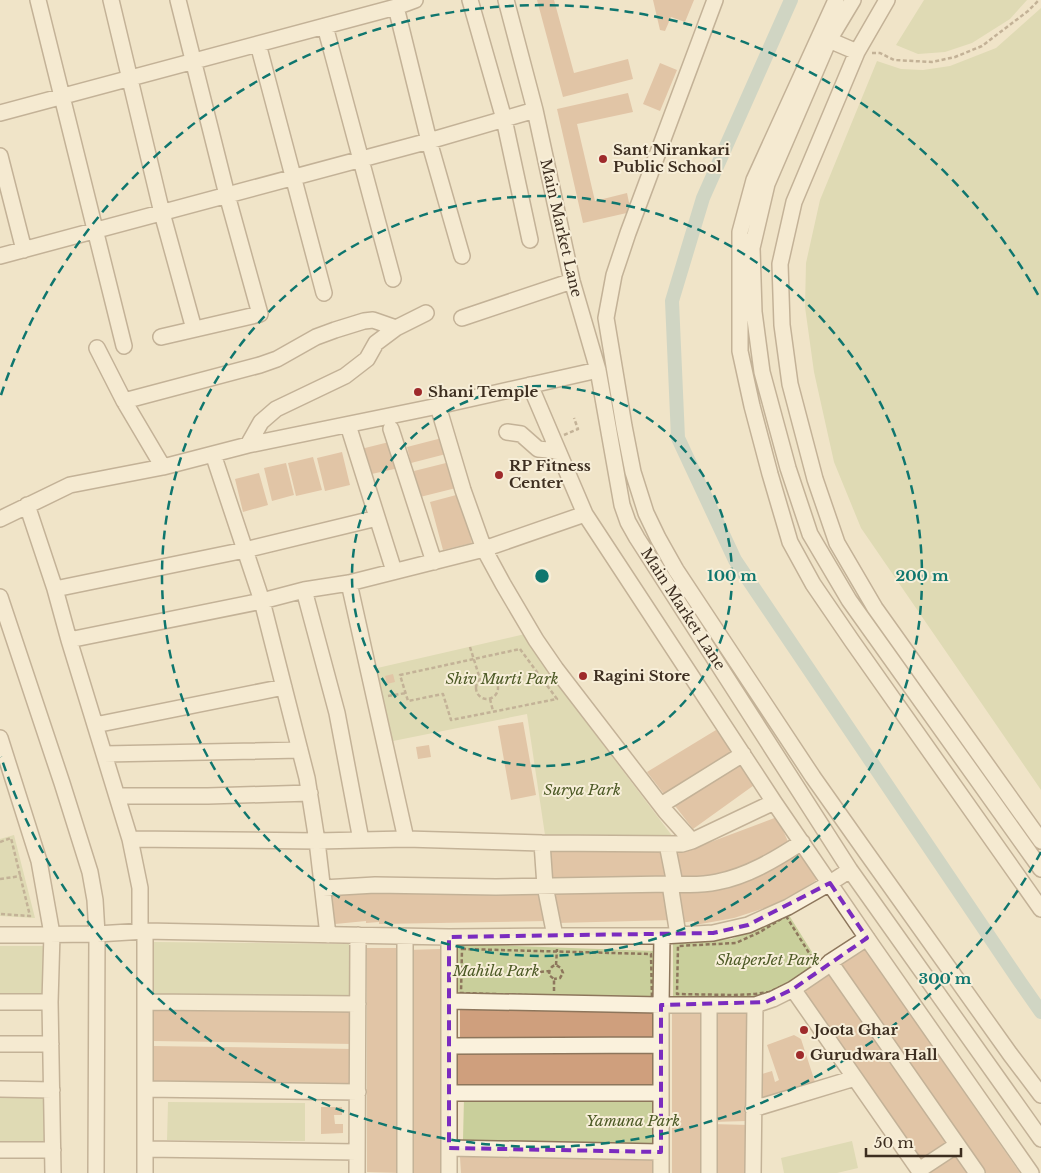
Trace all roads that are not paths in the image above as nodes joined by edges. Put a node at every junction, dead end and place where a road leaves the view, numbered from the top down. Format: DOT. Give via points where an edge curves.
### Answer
graph roads {
  1 [pos="38,0"];
  2 [pos="111,0"];
  3 [pos="178,0"];
  4 [pos="415,0"];
  5 [pos="470,0"];
  6 [pos="506,0"];
  7 [pos="715,0"];
  8 [pos="836,0"];
  9 [pos="853,0"];
  10 [pos="887,0"];
  11 [pos="396,7"];
  12 [pos="325,26"];
  13 [pos="829,40"];
  14 [pos="258,44"];
  15 [pos="857,52"];
  16 [pos="193,61"];
  17 [pos="130,78"];
  18 [pos="61,96"];
  19 [pos="535,110"];
  20 [pos="0,113"];
  21 [pos="504,119"];
  22 [pos="429,141"];
  23 [pos="0,156"];
  24 [pos="360,159"];
  25 [pos="293,177"];
  26 [pos="227,195"];
  27 [pos="162,212"];
  28 [pos="95,230"];
  29 [pos="530,240"];
  30 [pos="24,250"];
  31 [pos="0,256"];
  32 [pos="462,256"];
  33 [pos="393,279"];
  34 [pos="572,281"];
  35 [pos="324,293"];
  36 [pos="426,313"];
  37 [pos="462,318"];
  38 [pos="396,328"];
  39 [pos="194,329"];
  40 [pos="161,337"];
  41 [pos="124,346"];
  42 [pos="97,348"];
  43 [pos="598,370"];
  44 [pos="530,385"];
  45 [pos="124,401"];
  46 [pos="438,406"];
  47 [pos="348,424"];
  48 [pos="391,429"];
  49 [pos="507,432"];
  50 [pos="248,445"];
  51 [pos="558,451"];
  52 [pos="213,454"];
  53 [pos="163,467"];
  54 [pos="27,505"];
  55 [pos="585,514"];
  56 [pos="378,518"];
  57 [pos="0,519"];
  58 [pos="484,549"];
  59 [pos="244,550"];
  60 [pos="434,562"];
  61 [pos="394,571"];
  62 [pos="349,583"];
  63 [pos="55,589"];
  64 [pos="304,590"];
  65 [pos="0,597"];
  66 [pos="262,601"];
  67 [pos="69,640"];
  68 [pos="284,687"];
  69 [pos="95,725"];
  70 [pos="0,738"];
  71 [pos="300,750"];
  72 [pos="104,754"];
  73 [pos="743,754"];
  74 [pos="310,794"];
  75 [pos="117,796"];
  76 [pos="774,802"];
  77 [pos="661,805"];
  78 [pos="406,839"];
  79 [pos="130,840"];
  80 [pos="361,840"];
  81 [pos="317,841"];
  82 [pos="692,841"];
  83 [pos="1041,841"];
  84 [pos="802,842"];
  85 [pos="542,843"];
  86 [pos="667,844"];
  87 [pos="1041,869"];
  88 [pos="850,870"];
  89 [pos="830,883"];
  90 [pos="672,884"];
  91 [pos="545,886"];
  92 [pos="323,888"];
  93 [pos="1041,910"];
  94 [pos="145,931"];
  95 [pos="52,934"];
  96 [pos="97,934"];
  97 [pos="328,935"];
  98 [pos="358,935"];
  99 [pos="678,935"];
  100 [pos="0,936"];
  101 [pos="662,936"];
  102 [pos="405,937"];
  103 [pos="450,937"];
  104 [pos="867,938"];
  105 [pos="556,945"];
  106 [pos="830,962"];
  107 [pos="793,989"];
  108 [pos="449,1001"];
  109 [pos="0,1002"];
  110 [pos="50,1002"];
  111 [pos="146,1002"];
  112 [pos="358,1004"];
  113 [pos="662,1005"];
  114 [pos="709,1005"];
  115 [pos="755,1005"];
  116 [pos="0,1044"];
  117 [pos="51,1044"];
  118 [pos="661,1045"];
  119 [pos="449,1046"];
  120 [pos="855,1078"];
  121 [pos="0,1089"];
  122 [pos="145,1089"];
  123 [pos="52,1090"];
  124 [pos="358,1092"];
  125 [pos="449,1093"];
  126 [pos="661,1093"];
  127 [pos="1041,1095"];
  128 [pos="753,1109"];
  129 [pos="1041,1139"];
  130 [pos="957,1145"];
  131 [pos="449,1148"];
  132 [pos="145,1149"];
  133 [pos="0,1150"];
  134 [pos="53,1150"];
  135 [pos="357,1152"];
  136 [pos="661,1152"];
  137 [pos="920,1172"];
  138 [pos="53,1173"];
  139 [pos="96,1173"];
  140 [pos="145,1173"];
  141 [pos="357,1173"];
  142 [pos="405,1173"];
  143 [pos="449,1173"];
  144 [pos="661,1173"];
  145 [pos="709,1173"];
  146 [pos="753,1173"];
  147 [pos="976,1173"];
  148 [pos="1032,1173"];
  1 -- 18 [label="street"];
  2 -- 17 [label="street"];
  3 -- 16 [label="street"];
  4 -- 11 [label="street"];
  5 -- 21 [label="street"];
  6 -- 19 [label="street, Main Market Lane"];
  7 -- 127 [label="street" via="628,233 614,275 606,318 633,472 646,513 676,570 855,837"];
  8 -- 93 [label="street" via="754,180 740,232 740,351 752,406 790,542 814,584"];
  9 -- 13 [label="street"];
  10 -- 15 [label="street"];
  11 -- 12 [label="street"];
  11 -- 22 [label="street"];
  12 -- 14 [label="street"];
  12 -- 24 [label="street"];
  13 -- 15 [label="street"];
  13 -- 87 [label="street" via="767,184 752,248 754,312 762,372 810,534 849,600"];
  14 -- 16 [label="street"];
  14 -- 25 [label="street"];
  15 -- 83 [label="street" via="794,202 780,264 782,325 790,384 815,479 837,543 875,608"];
  16 -- 17 [label="street"];
  16 -- 26 [label="street"];
  17 -- 18 [label="street"];
  17 -- 27 [label="street"];
  18 -- 20 [label="street"];
  18 -- 28 [label="street"];
  19 -- 21 [label="street"];
  19 -- 34 [label="street, Main Market Lane"];
  21 -- 22 [label="street"];
  21 -- 29 [label="street"];
  22 -- 24 [label="street"];
  22 -- 32 [label="street"];
  23 -- 30 [label="street"];
  24 -- 25 [label="street"];
  24 -- 33 [label="street"];
  25 -- 26 [label="street"];
  25 -- 35 [label="street"];
  26 -- 27 [label="street"];
  26 -- 39 [label="street" via="260,314"];
  27 -- 28 [label="street"];
  27 -- 39 [label="street"];
  28 -- 30 [label="street"];
  28 -- 41 [label="street"];
  30 -- 31 [label="street"];
  34 -- 37 [label="street"];
  34 -- 43 [label="street, Main Market Lane"];
  36 -- 38 [label="street"];
  38 -- 45 [label="street" via="373,320 364,321 316,337 260,365"];
  38 -- 50 [label="street" via="376,343 367,359 345,376 268,415"];
  39 -- 40 [label="street"];
  42 -- 45 [label="street"];
  43 -- 44 [label="street"];
  43 -- 88 [label="street, Main Market Lane" via="628,522"];
  44 -- 46 [label="street"];
  44 -- 51 [label="street"];
  45 -- 53 [label="street"];
  46 -- 47 [label="street"];
  46 -- 58 [label="street"];
  47 -- 50 [label="street"];
  47 -- 56 [label="street"];
  48 -- 60 [label="street"];
  49 -- 51 [label="street" via="521,434 538,449"];
  50 -- 52 [label="street"];
  51 -- 55 [label="street"];
  52 -- 53 [label="street"];
  52 -- 59 [label="street"];
  53 -- 54 [label="street" via="70,486"];
  54 -- 57 [label="street"];
  54 -- 63 [label="street"];
  55 -- 58 [label="street"];
  55 -- 73 [label="street"];
  56 -- 59 [label="street"];
  56 -- 61 [label="street"];
  58 -- 60 [label="street"];
  58 -- 77 [label="street" via="556,669"];
  59 -- 63 [label="street"];
  59 -- 66 [label="street"];
  60 -- 61 [label="street"];
  61 -- 62 [label="street"];
  62 -- 64 [label="street"];
  62 -- 78 [label="street"];
  63 -- 67 [label="street"];
  64 -- 66 [label="street"];
  64 -- 80 [label="street" via="337,713"];
  65 -- 96 [label="street" via="90,872"];
  66 -- 67 [label="street"];
  66 -- 68 [label="street"];
  67 -- 69 [label="street"];
  68 -- 69 [label="street"];
  68 -- 71 [label="street"];
  69 -- 72 [label="street"];
  70 -- 95 [label="street" via="39,861"];
  71 -- 72 [label="street"];
  71 -- 74 [label="street"];
  72 -- 75 [label="street"];
  73 -- 76 [label="street"];
  73 -- 77 [label="street"];
  74 -- 75 [label="street"];
  74 -- 81 [label="street"];
  75 -- 79 [label="street"];
  76 -- 82 [label="street"];
  76 -- 84 [label="street"];
  77 -- 82 [label="street"];
  78 -- 80 [label="street"];
  78 -- 85 [label="street"];
  79 -- 81 [label="street"];
  79 -- 94 [label="street" via="140,888 140,927"];
  80 -- 81 [label="street"];
  81 -- 92 [label="street"];
  82 -- 86 [label="street"];
  84 -- 89 [label="street"];
  84 -- 90 [label="street" via="747,873 719,882"];
  85 -- 86 [label="street"];
  85 -- 91 [label="street"];
  86 -- 90 [label="street"];
  88 -- 89 [label="street"];
  88 -- 129 [label="street, Main Market Lane"];
  89 -- 99 [label="street" via="748,925 713,933"];
  89 -- 104 [label="street"];
  90 -- 91 [label="street"];
  90 -- 99 [label="street"];
  91 -- 92 [label="street" via="375,885"];
  91 -- 105 [label="street"];
  92 -- 97 [label="street"];
  94 -- 96 [label="street"];
  94 -- 97 [label="street"];
  94 -- 111 [label="street"];
  95 -- 96 [label="street"];
  95 -- 100 [label="street"];
  95 -- 110 [label="street"];
  96 -- 139 [label="street"];
  97 -- 98 [label="street"];
  98 -- 102 [label="street"];
  98 -- 112 [label="street"];
  99 -- 101 [label="street"];
  101 -- 105 [label="street"];
  101 -- 113 [label="street" via="667,974"];
  102 -- 103 [label="street"];
  102 -- 142 [label="street"];
  103 -- 105 [label="street"];
  103 -- 108 [label="street"];
  104 -- 106 [label="street"];
  104 -- 148 [label="street"];
  106 -- 107 [label="street"];
  106 -- 130 [label="street"];
  107 -- 115 [label="street" via="775,1002"];
  107 -- 120 [label="street"];
  108 -- 113 [label="street"];
  108 -- 119 [label="street"];
  109 -- 110 [label="street"];
  110 -- 117 [label="street"];
  111 -- 112 [label="street"];
  111 -- 122 [label="street"];
  112 -- 124 [label="street"];
  113 -- 114 [label="street"];
  113 -- 118 [label="street"];
  114 -- 115 [label="street"];
  114 -- 145 [label="street"];
  115 -- 128 [label="street"];
  116 -- 117 [label="street"];
  117 -- 123 [label="street"];
  118 -- 119 [label="street"];
  118 -- 126 [label="street"];
  119 -- 125 [label="street"];
  120 -- 128 [label="street"];
  120 -- 137 [label="street"];
  121 -- 123 [label="street"];
  122 -- 124 [label="street"];
  122 -- 132 [label="street"];
  123 -- 134 [label="street"];
  124 -- 135 [label="street"];
  125 -- 126 [label="street"];
  125 -- 131 [label="street"];
  126 -- 136 [label="street"];
  128 -- 146 [label="street"];
  130 -- 137 [label="street"];
  130 -- 147 [label="street"];
  131 -- 136 [label="street"];
  131 -- 143 [label="street"];
  132 -- 135 [label="street"];
  132 -- 140 [label="street"];
  133 -- 134 [label="street"];
  134 -- 138 [label="street"];
  135 -- 141 [label="street"];
  136 -- 144 [label="street"];
}
